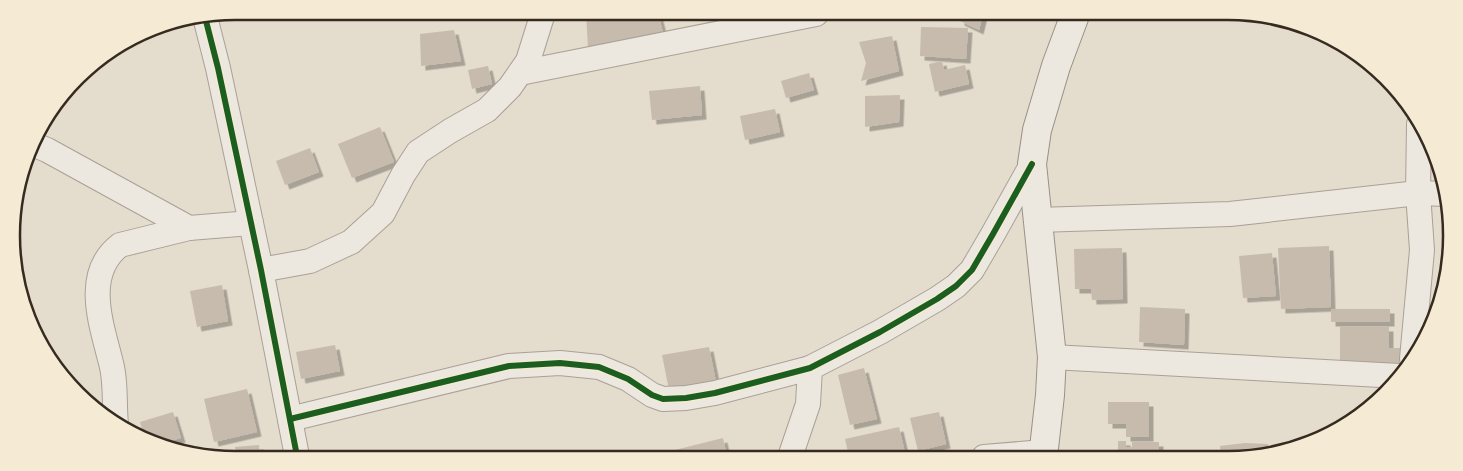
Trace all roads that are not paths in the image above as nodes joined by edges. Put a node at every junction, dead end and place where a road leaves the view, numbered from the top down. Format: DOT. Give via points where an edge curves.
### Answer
graph roads {
  1 [pos="541,20"];
  2 [pos="786,20"];
  3 [pos="1072,20"];
  4 [pos="206,22"];
  5 [pos="520,73"];
  6 [pos="1420,138"];
  7 [pos="39,147"];
  8 [pos="1032,164"];
  9 [pos="1418,193"];
  10 [pos="1439,194"];
  11 [pos="1037,220"];
  12 [pos="251,223"];
  13 [pos="189,228"];
  14 [pos="261,270"];
  15 [pos="1414,344"];
  16 [pos="1052,357"];
  17 [pos="810,368"];
  18 [pos="1392,376"];
  19 [pos="115,414"];
  20 [pos="290,419"];
  21 [pos="296,451"];
  22 [pos="792,451"];
  23 [pos="1044,451"];
  1 -- 5 [label="street" via="528,61"];
  2 -- 5 [label="street"];
  3 -- 8 [label="street" via="1037,130"];
  4 -- 12 [label="street"];
  5 -- 14 [label="street" via="487,110 418,152 402,174 383,213 351,242 310,261"];
  6 -- 9 [label="street"];
  7 -- 13 [label="street"];
  8 -- 11 [label="street"];
  8 -- 17 [label="street" via="972,270 956,286 880,332"];
  9 -- 10 [label="street"];
  9 -- 11 [label="street" via="1230,214"];
  9 -- 15 [label="street" via="1422,250"];
  11 -- 16 [label="street"];
  12 -- 13 [label="street"];
  12 -- 14 [label="street"];
  13 -- 19 [label="street" via="120,245 113,250 99,278 97,302 112,367"];
  14 -- 20 [label="street"];
  16 -- 18 [label="street"];
  16 -- 23 [label="street"];
  17 -- 20 [label="street" via="715,392 663,399 599,367 560,363 509,366"];
  17 -- 22 [label="street" via="808,404"];
  20 -- 21 [label="street"];
}
